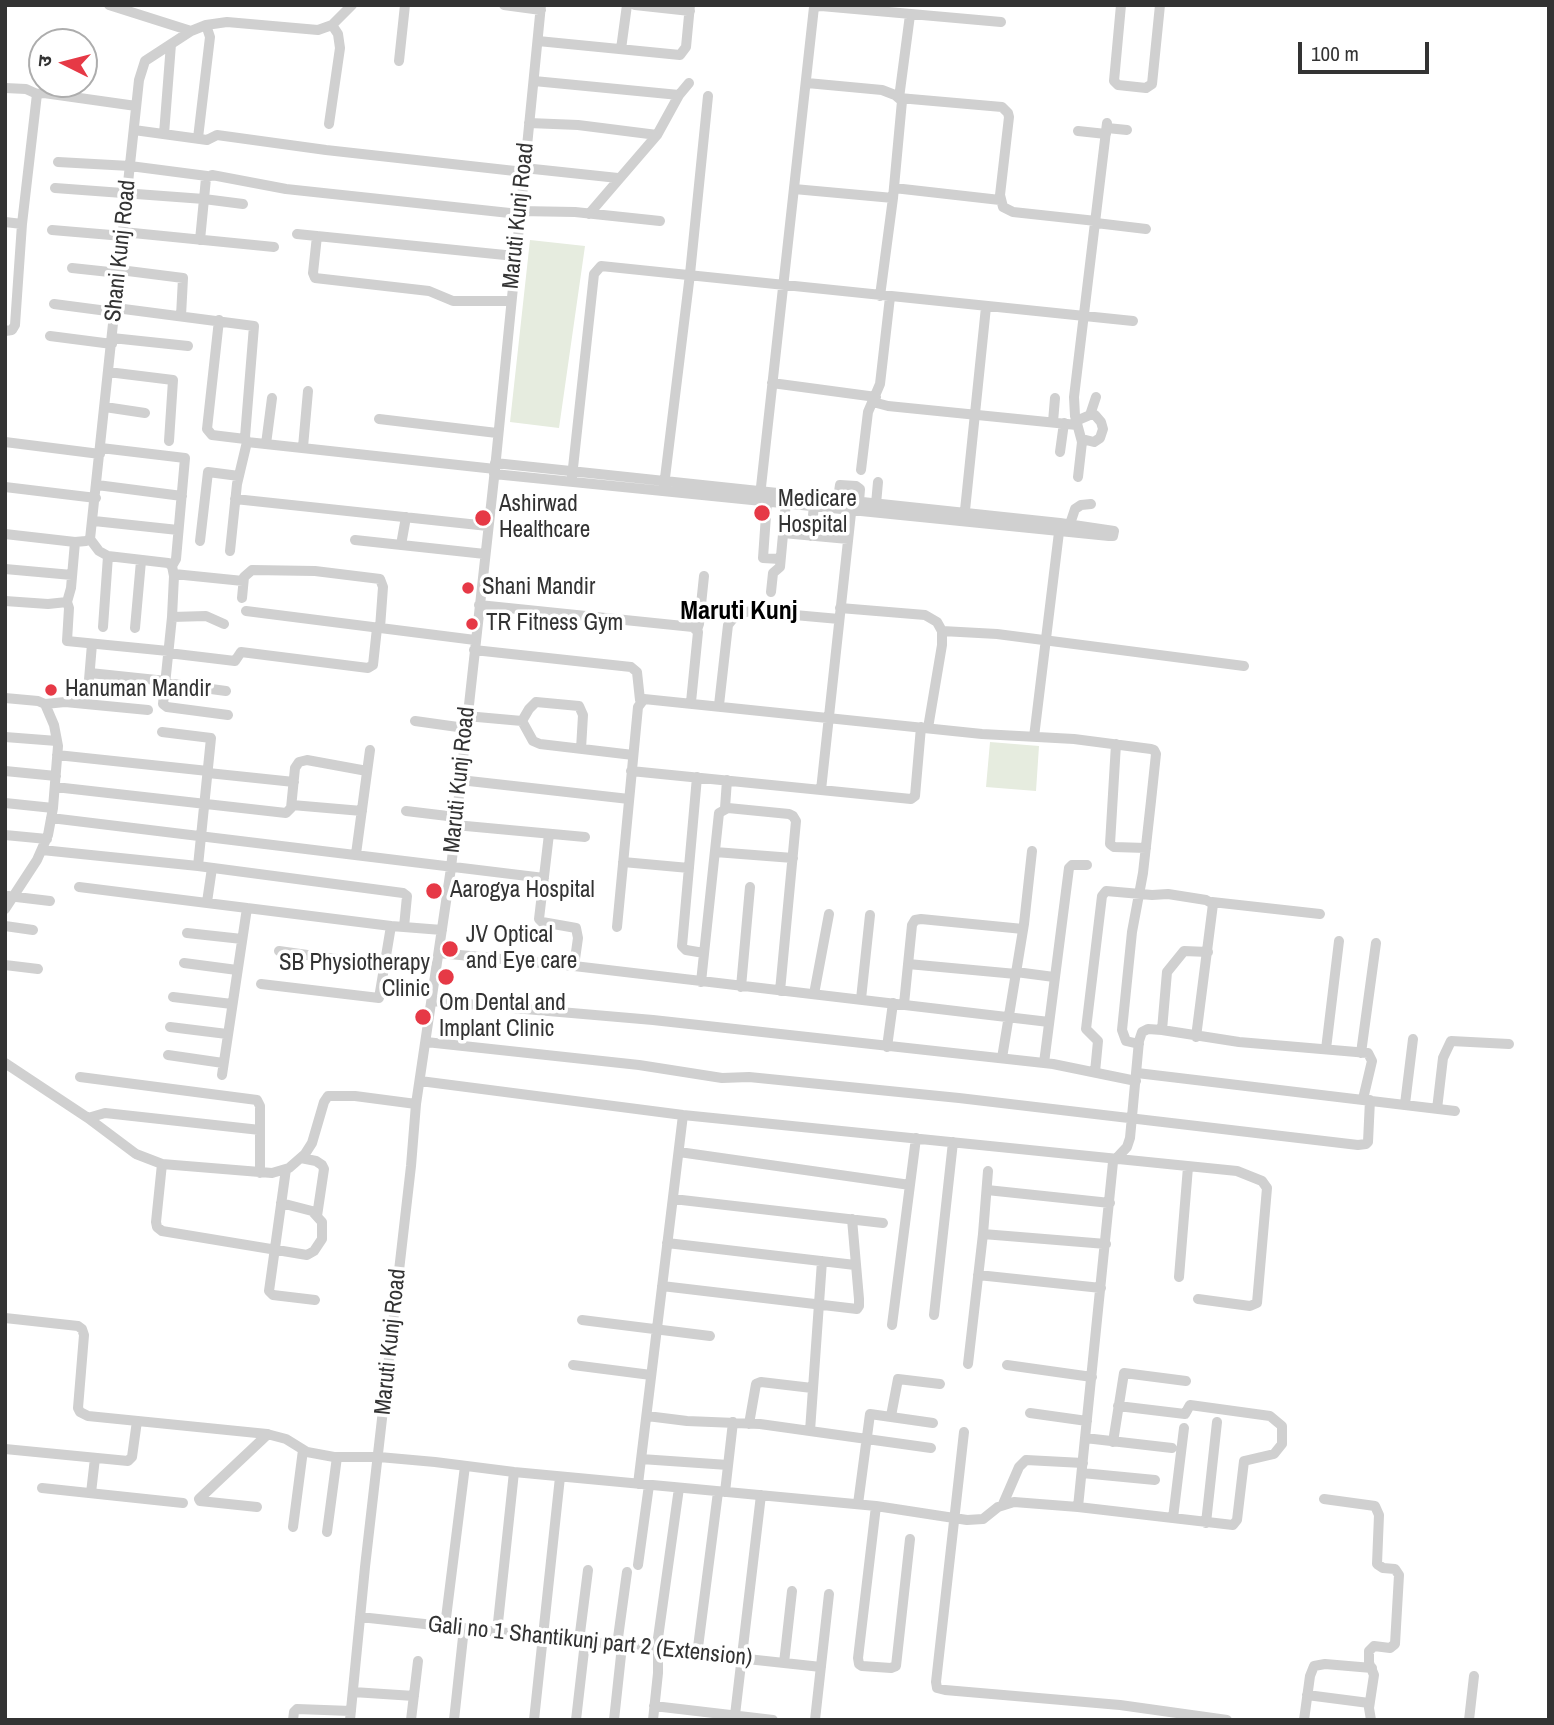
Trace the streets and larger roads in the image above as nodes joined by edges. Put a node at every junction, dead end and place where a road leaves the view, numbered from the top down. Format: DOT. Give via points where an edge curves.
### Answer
graph roads {
  1 [pos="109,5"];
  2 [pos="352,5"];
  3 [pos="405,5"];
  4 [pos="504,5"];
  5 [pos="627,5"];
  6 [pos="635,5"];
  7 [pos="1121,5"];
  8 [pos="1160,5"];
  9 [pos="541,8"];
  10 [pos="690,8"];
  11 [pos="910,15"];
  12 [pos="1001,22"];
  13 [pos="206,25"];
  14 [pos="332,25"];
  15 [pos="191,31"];
  16 [pos="538,41"];
  17 [pos="171,44"];
  18 [pos="621,49"];
  19 [pos="399,61"];
  20 [pos="534,81"];
  21 [pos="689,83"];
  22 [pos="807,83"];
  23 [pos="5,88"];
  24 [pos="28,90"];
  25 [pos="679,95"];
  26 [pos="708,96"];
  27 [pos="899,97"];
  28 [pos="37,98"];
  29 [pos="79,98"];
  30 [pos="136,106"];
  31 [pos="529,123"];
  32 [pos="329,124"];
  33 [pos="1107,128"];
  34 [pos="134,130"];
  35 [pos="1127,130"];
  36 [pos="1078,131"];
  37 [pos="164,134"];
  38 [pos="657,135"];
  39 [pos="198,138"];
  40 [pos="58,162"];
  41 [pos="130,166"];
  42 [pos="524,170"];
  43 [pos="207,177"];
  44 [pos="618,178"];
  45 [pos="55,188"];
  46 [pos="794,189"];
  47 [pos="127,193"];
  48 [pos="893,193"];
  49 [pos="204,199"];
  50 [pos="1000,200"];
  51 [pos="243,204"];
  52 [pos="519,213"];
  53 [pos="589,214"];
  54 [pos="5,222"];
  55 [pos="660,222"];
  56 [pos="1096,222"];
  57 [pos="22,224"];
  58 [pos="1146,229"];
  59 [pos="52,230"];
  60 [pos="123,234"];
  61 [pos="297,234"];
  62 [pos="317,236"];
  63 [pos="200,240"];
  64 [pos="274,247"];
  65 [pos="515,256"];
  66 [pos="72,268"];
  67 [pos="119,272"];
  68 [pos="690,274"];
  69 [pos="783,285"];
  70 [pos="885,297"];
  71 [pos="510,301"];
  72 [pos="54,304"];
  73 [pos="986,307"];
  74 [pos="116,310"];
  75 [pos="181,316"];
  76 [pos="1085,317"];
  77 [pos="219,320"];
  78 [pos="1133,321"];
  79 [pos="5,331"];
  80 [pos="50,336"];
  81 [pos="112,341"];
  82 [pos="188,346"];
  83 [pos="108,372"];
  84 [pos="772,383"];
  85 [pos="308,390"];
  86 [pos="1096,397"];
  87 [pos="272,398"];
  88 [pos="1055,398"];
  89 [pos="874,399"];
  90 [pos="105,407"];
  91 [pos="145,413"];
  92 [pos="975,414"];
  93 [pos="1090,415"];
  94 [pos="379,419"];
  95 [pos="1058,423"];
  96 [pos="1076,423"];
  97 [pos="497,433"];
  98 [pos="1082,439"];
  99 [pos="169,441"];
  100 [pos="246,441"];
  101 [pos="5,442"];
  102 [pos="267,444"];
  103 [pos="303,447"];
  104 [pos="100,451"];
  105 [pos="1060,452"];
  106 [pos="185,469"];
  107 [pos="494,469"];
  108 [pos="861,470"];
  109 [pos="208,472"];
  110 [pos="239,475"];
  111 [pos="572,476"];
  112 [pos="1078,477"];
  113 [pos="878,482"];
  114 [pos="97,485"];
  115 [pos="664,486"];
  116 [pos="5,487"];
  117 [pos="182,496"];
  118 [pos="762,497"];
  119 [pos="96,498"];
  120 [pos="235,499"];
  121 [pos="786,502"];
  122 [pos="854,504"];
  123 [pos="876,504"];
  124 [pos="814,505"];
  125 [pos="406,517"];
  126 [pos="964,517"];
  127 [pos="94,521"];
  128 [pos="488,526"];
  129 [pos="1063,526"];
  130 [pos="1089,527"];
  131 [pos="178,530"];
  132 [pos="783,533"];
  133 [pos="5,534"];
  134 [pos="811,536"];
  135 [pos="90,539"];
  136 [pos="848,539"];
  137 [pos="355,540"];
  138 [pos="200,541"];
  139 [pos="75,542"];
  140 [pos="401,545"];
  141 [pos="230,551"];
  142 [pos="485,554"];
  143 [pos="108,556"];
  144 [pos="780,559"];
  145 [pos="141,561"];
  146 [pos="5,569"];
  147 [pos="173,570"];
  148 [pos="72,575"];
  149 [pos="704,576"];
  150 [pos="243,581"];
  151 [pos="771,592"];
  152 [pos="242,598"];
  153 [pos="5,601"];
  154 [pos="67,602"];
  155 [pos="479,605"];
  156 [pos="246,611"];
  157 [pos="840,614"];
  158 [pos="172,617"];
  159 [pos="223,624"];
  160 [pos="103,627"];
  161 [pos="135,628"];
  162 [pos="378,628"];
  163 [pos="697,630"];
  164 [pos="942,631"];
  165 [pos="1047,640"];
  166 [pos="92,644"];
  167 [pos="475,645"];
  168 [pos="168,652"];
  169 [pos="1244,666"];
  170 [pos="90,673"];
  171 [pos="166,682"];
  172 [pos="226,691"];
  173 [pos="8,698"];
  174 [pos="640,700"];
  175 [pos="691,702"];
  176 [pos="45,704"];
  177 [pos="87,704"];
  178 [pos="719,705"];
  179 [pos="148,710"];
  180 [pos="5,711"];
  181 [pos="228,715"];
  182 [pos="828,718"];
  183 [pos="415,722"];
  184 [pos="466,722"];
  185 [pos="522,722"];
  186 [pos="924,728"];
  187 [pos="162,732"];
  188 [pos="5,737"];
  189 [pos="1034,737"];
  190 [pos="57,741"];
  191 [pos="1116,744"];
  192 [pos="581,749"];
  193 [pos="370,750"];
  194 [pos="57,755"];
  195 [pos="633,755"];
  196 [pos="5,771"];
  197 [pos="367,771"];
  198 [pos="631,771"];
  199 [pos="208,772"];
  200 [pos="697,778"];
  201 [pos="460,780"];
  202 [pos="727,780"];
  203 [pos="55,782"];
  204 [pos="294,782"];
  205 [pos="821,790"];
  206 [pos="629,799"];
  207 [pos="5,803"];
  208 [pos="205,804"];
  209 [pos="292,805"];
  210 [pos="725,808"];
  211 [pos="362,811"];
  212 [pos="406,811"];
  213 [pos="52,813"];
  214 [pos="456,821"];
  215 [pos="549,834"];
  216 [pos="5,835"];
  217 [pos="201,836"];
  218 [pos="585,837"];
  219 [pos="44,844"];
  220 [pos="1146,848"];
  221 [pos="1032,851"];
  222 [pos="715,852"];
  223 [pos="356,854"];
  224 [pos="793,858"];
  225 [pos="623,862"];
  226 [pos="1087,865"];
  227 [pos="198,866"];
  228 [pos="451,867"];
  229 [pos="212,868"];
  230 [pos="689,868"];
  231 [pos="544,878"];
  232 [pos="79,887"];
  233 [pos="750,887"];
  234 [pos="1139,894"];
  235 [pos="9,896"];
  236 [pos="50,901"];
  237 [pos="207,902"];
  238 [pos="1212,902"];
  239 [pos="247,908"];
  240 [pos="5,909"];
  241 [pos="829,914"];
  242 [pos="1320,914"];
  243 [pos="870,915"];
  244 [pos="5,926"];
  245 [pos="391,926"];
  246 [pos="404,927"];
  247 [pos="617,927"];
  248 [pos="1023,929"];
  249 [pos="33,930"];
  250 [pos="442,930"];
  251 [pos="187,933"];
  252 [pos="242,939"];
  253 [pos="1339,941"];
  254 [pos="1376,943"];
  255 [pos="279,951"];
  256 [pos="1208,952"];
  257 [pos="439,953"];
  258 [pos="704,953"];
  259 [pos="184,963"];
  260 [pos="908,964"];
  261 [pos="5,965"];
  262 [pos="385,966"];
  263 [pos="574,966"];
  264 [pos="38,969"];
  265 [pos="237,970"];
  266 [pos="1016,973"];
  267 [pos="1054,976"];
  268 [pos="701,982"];
  269 [pos="261,984"];
  270 [pos="741,987"];
  271 [pos="780,991"];
  272 [pos="814,994"];
  273 [pos="173,997"];
  274 [pos="862,999"];
  275 [pos="432,1001"];
  276 [pos="899,1003"];
  277 [pos="232,1004"];
  278 [pos="1008,1017"];
  279 [pos="1049,1021"];
  280 [pos="170,1027"];
  281 [pos="1162,1030"];
  282 [pos="227,1034"];
  283 [pos="1196,1037"];
  284 [pos="1413,1040"];
  285 [pos="426,1042"];
  286 [pos="1139,1044"];
  287 [pos="1509,1044"];
  288 [pos="887,1047"];
  289 [pos="1326,1049"];
  290 [pos="1361,1053"];
  291 [pos="168,1055"];
  292 [pos="1002,1058"];
  293 [pos="5,1063"];
  294 [pos="223,1063"];
  295 [pos="1044,1063"];
  296 [pos="1095,1072"];
  297 [pos="222,1075"];
  298 [pos="80,1077"];
  299 [pos="1136,1077"];
  300 [pos="420,1081"];
  301 [pos="1366,1099"];
  302 [pos="416,1104"];
  303 [pos="1405,1104"];
  304 [pos="1437,1109"];
  305 [pos="1455,1111"];
  306 [pos="683,1115"];
  307 [pos="89,1118"];
  308 [pos="1133,1118"];
  309 [pos="260,1130"];
  310 [pos="916,1138"];
  311 [pos="953,1142"];
  312 [pos="679,1152"];
  313 [pos="301,1158"];
  314 [pos="1114,1158"];
  315 [pos="162,1164"];
  316 [pos="1188,1167"];
  317 [pos="286,1169"];
  318 [pos="988,1171"];
  319 [pos="260,1173"];
  320 [pos="910,1185"];
  321 [pos="987,1190"];
  322 [pos="673,1199"];
  323 [pos="281,1203"];
  324 [pos="1110,1203"];
  325 [pos="317,1216"];
  326 [pos="852,1219"];
  327 [pos="883,1223"];
  328 [pos="983,1234"];
  329 [pos="667,1243"];
  330 [pos="1106,1244"];
  331 [pos="275,1250"];
  332 [pos="822,1261"];
  333 [pos="855,1265"];
  334 [pos="978,1275"];
  335 [pos="1179,1277"];
  336 [pos="662,1286"];
  337 [pos="1101,1288"];
  338 [pos="1198,1299"];
  339 [pos="314,1300"];
  340 [pos="818,1304"];
  341 [pos="934,1315"];
  342 [pos="5,1318"];
  343 [pos="582,1321"];
  344 [pos="892,1325"];
  345 [pos="657,1330"];
  346 [pos="709,1336"];
  347 [pos="968,1364"];
  348 [pos="573,1365"];
  349 [pos="1007,1365"];
  350 [pos="651,1375"];
  351 [pos="1092,1377"];
  352 [pos="1186,1381"];
  353 [pos="940,1384"];
  354 [pos="812,1388"];
  355 [pos="1118,1406"];
  356 [pos="1030,1413"];
  357 [pos="647,1416"];
  358 [pos="891,1416"];
  359 [pos="137,1421"];
  360 [pos="1087,1421"];
  361 [pos="733,1422"];
  362 [pos="1217,1422"];
  363 [pos="933,1423"];
  364 [pos="749,1424"];
  365 [pos="1184,1428"];
  366 [pos="810,1431"];
  367 [pos="964,1432"];
  368 [pos="268,1434"];
  369 [pos="1085,1438"];
  370 [pos="867,1440"];
  371 [pos="1113,1442"];
  372 [pos="931,1448"];
  373 [pos="1172,1448"];
  374 [pos="5,1449"];
  375 [pos="303,1450"];
  376 [pos="337,1457"];
  377 [pos="379,1457"];
  378 [pos="95,1458"];
  379 [pos="641,1459"];
  380 [pos="728,1465"];
  381 [pos="465,1466"];
  382 [pos="1082,1468"];
  383 [pos="514,1472"];
  384 [pos="560,1477"];
  385 [pos="1155,1480"];
  386 [pos="643,1484"];
  387 [pos="42,1488"];
  388 [pos="679,1488"];
  389 [pos="722,1492"];
  390 [pos="91,1493"];
  391 [pos="761,1496"];
  392 [pos="1324,1499"];
  393 [pos="183,1503"];
  394 [pos="858,1504"];
  395 [pos="1003,1504"];
  396 [pos="876,1506"];
  397 [pos="257,1507"];
  398 [pos="1078,1507"];
  399 [pos="953,1517"];
  400 [pos="1173,1518"];
  401 [pos="1206,1523"];
  402 [pos="293,1527"];
  403 [pos="327,1532"];
  404 [pos="910,1539"];
  405 [pos="638,1565"];
  406 [pos="588,1570"];
  407 [pos="627,1572"];
  408 [pos="792,1591"];
  409 [pos="830,1594"];
  410 [pos="360,1617"];
  411 [pos="445,1626"];
  412 [pos="464,1628"];
  413 [pos="497,1632"];
  414 [pos="542,1637"];
  415 [pos="582,1641"];
  416 [pos="619,1646"];
  417 [pos="658,1651"];
  418 [pos="697,1655"];
  419 [pos="743,1659"];
  420 [pos="418,1661"];
  421 [pos="784,1663"];
  422 [pos="821,1667"];
  423 [pos="1371,1668"];
  424 [pos="1474,1676"];
  425 [pos="353,1692"];
  426 [pos="1307,1695"];
  427 [pos="414,1696"];
  428 [pos="1369,1703"];
  429 [pos="654,1706"];
  430 [pos="350,1715"];
  431 [pos="735,1716"];
  432 [pos="293,1720"];
  433 [pos="411,1720"];
  434 [pos="454,1720"];
  435 [pos="534,1720"];
  436 [pos="576,1720"];
  437 [pos="614,1720"];
  438 [pos="653,1720"];
  439 [pos="773,1720"];
  440 [pos="815,1720"];
  441 [pos="1227,1720"];
  442 [pos="1304,1720"];
  443 [pos="1372,1720"];
  444 [pos="1382,1720"];
  445 [pos="1469,1720"];
  1 -- 15 [label="street"];
  2 -- 14 [label="street"];
  3 -- 19 [label="street"];
  4 -- 9 [label="street"];
  5 -- 18 [label="street"];
  6 -- 10 [label="street"];
  7 -- 8 [label="street" via="1114,81 1146,88 1152,84"];
  9 -- 16 [label="street, Maruti Kunj Road"];
  10 -- 18 [label="street" via="682,54"];
  11 -- 12 [label="street"];
  11 -- 22 [label="street" via="816,6"];
  11 -- 27 [label="street"];
  13 -- 14 [label="street" via="227,22 310,30"];
  13 -- 15 [label="street"];
  13 -- 39 [label="street" via="210,37"];
  14 -- 32 [label="street" via="340,43"];
  15 -- 17 [label="street"];
  16 -- 18 [label="street"];
  16 -- 20 [label="street, Maruti Kunj Road"];
  17 -- 30 [label="street, Shani Kunj Road" via="142,66"];
  17 -- 37 [label="street"];
  20 -- 25 [label="street"];
  20 -- 31 [label="street, Maruti Kunj Road"];
  21 -- 25 [label="street"];
  22 -- 27 [label="street" via="869,88"];
  22 -- 46 [label="street"];
  23 -- 24 [label="street"];
  25 -- 38 [label="street"];
  26 -- 68 [label="street"];
  27 -- 48 [label="street"];
  27 -- 50 [label="street" via="995,105 1006,110 1009,121"];
  28 -- 57 [label="street"];
  29 -- 30 [label="street"];
  30 -- 34 [label="street, Shani Kunj Road"];
  31 -- 38 [label="street"];
  31 -- 42 [label="street, Maruti Kunj Road"];
  33 -- 35 [label="street"];
  33 -- 36 [label="street"];
  33 -- 56 [label="street"];
  34 -- 37 [label="street"];
  34 -- 41 [label="street, Shani Kunj Road"];
  37 -- 39 [label="street"];
  38 -- 44 [label="street"];
  39 -- 42 [label="street" via="217,135"];
  40 -- 41 [label="street"];
  41 -- 43 [label="street"];
  41 -- 47 [label="street, Shani Kunj Road"];
  42 -- 44 [label="street"];
  42 -- 52 [label="street, Maruti Kunj Road"];
  43 -- 49 [label="street"];
  43 -- 52 [label="street"];
  44 -- 53 [label="street"];
  45 -- 47 [label="street"];
  46 -- 48 [label="street"];
  46 -- 69 [label="street"];
  47 -- 49 [label="street"];
  47 -- 60 [label="street, Shani Kunj Road"];
  48 -- 50 [label="street"];
  48 -- 70 [label="street"];
  49 -- 51 [label="street"];
  49 -- 63 [label="street"];
  50 -- 56 [label="street" via="1009,211"];
  52 -- 53 [label="street"];
  52 -- 65 [label="street, Maruti Kunj Road"];
  53 -- 55 [label="street"];
  54 -- 57 [label="street"];
  56 -- 58 [label="street"];
  56 -- 76 [label="street"];
  57 -- 79 [label="street" via="15,325"];
  59 -- 60 [label="street"];
  60 -- 63 [label="street"];
  60 -- 67 [label="street, Shani Kunj Road"];
  61 -- 62 [label="street"];
  62 -- 65 [label="street"];
  62 -- 71 [label="street" via="315,278 429,291 453,301"];
  63 -- 64 [label="street"];
  65 -- 71 [label="street, Maruti Kunj Road"];
  66 -- 67 [label="street"];
  67 -- 74 [label="street, Shani Kunj Road"];
  67 -- 75 [label="street" via="183,278"];
  68 -- 69 [label="street"];
  68 -- 111 [label="street" via="605,265 596,271"];
  68 -- 115 [label="street"];
  69 -- 70 [label="street"];
  69 -- 84 [label="street"];
  70 -- 73 [label="street"];
  70 -- 89 [label="street" via="882,374"];
  71 -- 97 [label="street, Maruti Kunj Road"];
  72 -- 74 [label="street"];
  73 -- 76 [label="street"];
  73 -- 92 [label="street"];
  74 -- 75 [label="street"];
  74 -- 81 [label="street, Shani Kunj Road"];
  75 -- 77 [label="street"];
  76 -- 78 [label="street"];
  76 -- 96 [label="street" via="1074,397"];
  77 -- 100 [label="street" via="255,328"];
  77 -- 100 [label="street" via="207,429 212,435"];
  80 -- 81 [label="street"];
  81 -- 82 [label="street"];
  81 -- 83 [label="street, Shani Kunj Road"];
  83 -- 90 [label="street, Shani Kunj Road"];
  83 -- 99 [label="street" via="173,380"];
  84 -- 89 [label="street"];
  84 -- 118 [label="street"];
  85 -- 103 [label="street"];
  86 -- 93 [label="street"];
  87 -- 102 [label="street"];
  88 -- 95 [label="street"];
  89 -- 92 [label="street" via="888,406"];
  89 -- 108 [label="street" via="868,412"];
  90 -- 91 [label="street"];
  90 -- 104 [label="street, Shani Kunj Road"];
  92 -- 95 [label="street"];
  92 -- 126 [label="street"];
  93 -- 96 [label="street"];
  93 -- 98 [label="street" via="1100,419 1102,434 1094,442"];
  94 -- 97 [label="street"];
  95 -- 96 [label="street"];
  95 -- 105 [label="street"];
  96 -- 98 [label="street"];
  97 -- 107 [label="street, Maruti Kunj Road"];
  98 -- 112 [label="street"];
  100 -- 102 [label="street"];
  100 -- 110 [label="street"];
  101 -- 104 [label="street"];
  102 -- 103 [label="street"];
  103 -- 107 [label="street"];
  104 -- 106 [label="street" via="182,457"];
  104 -- 114 [label="street, Shani Kunj Road"];
  106 -- 109 [label="street"];
  106 -- 117 [label="street"];
  107 -- 111 [label="street"];
  107 -- 128 [label="street, Maruti Kunj Road"];
  109 -- 110 [label="street"];
  109 -- 138 [label="street"];
  110 -- 120 [label="street"];
  111 -- 115 [label="street"];
  113 -- 123 [label="street"];
  114 -- 117 [label="street"];
  114 -- 119 [label="street, Shani Kunj Road"];
  115 -- 118 [label="street"];
  116 -- 119 [label="street"];
  117 -- 131 [label="street"];
  118 -- 121 [label="street"];
  118 -- 122 [label="street" via="838,499"];
  118 -- 144 [label="street" via="763,558"];
  119 -- 127 [label="street, Shani Kunj Road"];
  120 -- 125 [label="street"];
  120 -- 141 [label="street"];
  121 -- 124 [label="street"];
  121 -- 132 [label="street"];
  122 -- 123 [label="street"];
  122 -- 124 [label="street"];
  122 -- 126 [label="street"];
  122 -- 136 [label="street"];
  123 -- 126 [label="street"];
  124 -- 134 [label="street"];
  125 -- 128 [label="street"];
  125 -- 140 [label="street"];
  126 -- 129 [label="street"];
  127 -- 131 [label="street"];
  127 -- 135 [label="street, Shani Kunj Road"];
  128 -- 142 [label="street, Maruti Kunj Road"];
  129 -- 130 [label="street"];
  129 -- 130 [label="street" via="1078,507 1091,501"];
  129 -- 130 [label="street" via="1114,535 1112,530"];
  129 -- 165 [label="street"];
  131 -- 147 [label="street"];
  132 -- 134 [label="street"];
  132 -- 144 [label="street"];
  133 -- 139 [label="street"];
  134 -- 136 [label="street"];
  135 -- 139 [label="street"];
  135 -- 143 [label="street"];
  136 -- 157 [label="street"];
  137 -- 140 [label="street"];
  139 -- 148 [label="street"];
  140 -- 142 [label="street"];
  142 -- 155 [label="street, Maruti Kunj Road"];
  143 -- 145 [label="street"];
  143 -- 160 [label="street"];
  144 -- 151 [label="street"];
  145 -- 147 [label="street" via="167,563"];
  145 -- 161 [label="street"];
  146 -- 148 [label="street"];
  147 -- 150 [label="street"];
  147 -- 158 [label="street"];
  148 -- 154 [label="street"];
  149 -- 163 [label="street"];
  150 -- 152 [label="street"];
  150 -- 162 [label="street" via="249,571 258,569 380,579"];
  153 -- 154 [label="street"];
  154 -- 166 [label="street" via="67,641"];
  155 -- 163 [label="street"];
  155 -- 167 [label="street, Maruti Kunj Road"];
  156 -- 162 [label="street"];
  157 -- 164 [label="street" via="925,615"];
  157 -- 178 [label="street" via="750,611 736,615 728,625"];
  157 -- 182 [label="street"];
  158 -- 159 [label="street" via="211,617"];
  158 -- 168 [label="street"];
  162 -- 167 [label="street"];
  162 -- 168 [label="street" via="370,668 241,652 235,661"];
  163 -- 175 [label="street"];
  164 -- 165 [label="street"];
  164 -- 186 [label="street" via="940,663"];
  165 -- 169 [label="street"];
  165 -- 189 [label="street"];
  166 -- 168 [label="street"];
  166 -- 170 [label="street"];
  167 -- 174 [label="street" via="634,668"];
  167 -- 184 [label="street, Maruti Kunj Road"];
  168 -- 171 [label="street"];
  170 -- 171 [label="street"];
  170 -- 177 [label="street"];
  171 -- 172 [label="street"];
  171 -- 181 [label="street" via="165,706"];
  173 -- 176 [label="street"];
  173 -- 180 [label="street"];
  174 -- 175 [label="street"];
  174 -- 195 [label="street"];
  175 -- 178 [label="street"];
  176 -- 177 [label="street"];
  176 -- 190 [label="street"];
  177 -- 179 [label="street"];
  178 -- 182 [label="street"];
  182 -- 186 [label="street"];
  182 -- 205 [label="street"];
  183 -- 184 [label="street"];
  184 -- 185 [label="street"];
  184 -- 201 [label="street, Maruti Kunj Road"];
  185 -- 192 [label="street" via="536,743"];
  185 -- 192 [label="street" via="536,702 579,706 583,715"];
  186 -- 189 [label="street"];
  186 -- 205 [label="street" via="913,799"];
  187 -- 199 [label="street" via="211,738"];
  188 -- 190 [label="street"];
  189 -- 191 [label="street"];
  190 -- 194 [label="street"];
  191 -- 220 [label="street" via="1110,841 1114,847"];
  191 -- 220 [label="street" via="1155,752"];
  192 -- 195 [label="street"];
  193 -- 197 [label="street"];
  194 -- 199 [label="street"];
  194 -- 203 [label="street"];
  195 -- 198 [label="street"];
  196 -- 203 [label="street"];
  197 -- 204 [label="street" via="302,761 295,768"];
  197 -- 211 [label="street"];
  198 -- 200 [label="street"];
  198 -- 206 [label="street"];
  199 -- 204 [label="street"];
  199 -- 208 [label="street"];
  200 -- 202 [label="street"];
  200 -- 230 [label="street"];
  201 -- 206 [label="street"];
  201 -- 214 [label="street, Maruti Kunj Road"];
  202 -- 205 [label="street"];
  202 -- 210 [label="street"];
  203 -- 208 [label="street"];
  203 -- 213 [label="street"];
  204 -- 209 [label="street"];
  206 -- 225 [label="street"];
  207 -- 213 [label="street"];
  208 -- 209 [label="street" via="286,813"];
  208 -- 217 [label="street"];
  209 -- 211 [label="street"];
  210 -- 222 [label="street" via="719,813"];
  210 -- 224 [label="street" via="793,816"];
  211 -- 223 [label="street"];
  212 -- 214 [label="street"];
  213 -- 217 [label="street"];
  213 -- 219 [label="street"];
  214 -- 215 [label="street"];
  214 -- 228 [label="street, Maruti Kunj Road"];
  215 -- 218 [label="street"];
  215 -- 231 [label="street"];
  216 -- 219 [label="street"];
  217 -- 223 [label="street"];
  217 -- 227 [label="street"];
  219 -- 227 [label="street"];
  219 -- 235 [label="street"];
  220 -- 234 [label="street"];
  221 -- 248 [label="street"];
  222 -- 224 [label="street"];
  222 -- 258 [label="street"];
  223 -- 228 [label="street"];
  224 -- 271 [label="street"];
  225 -- 230 [label="street"];
  225 -- 247 [label="street"];
  226 -- 267 [label="street" via="1069,868"];
  227 -- 229 [label="street"];
  228 -- 231 [label="street"];
  228 -- 250 [label="street, Maruti Kunj Road"];
  229 -- 237 [label="street"];
  229 -- 246 [label="street" via="403,893 407,896"];
  230 -- 258 [label="street" via="682,946"];
  231 -- 263 [label="street" via="540,921 576,928"];
  232 -- 237 [label="street"];
  233 -- 270 [label="street"];
  234 -- 238 [label="street"];
  234 -- 286 [label="street" via="1122,1030 1126,1041"];
  234 -- 296 [label="street" via="1108,890 1102,896 1086,1029 1098,1041"];
  235 -- 236 [label="street"];
  235 -- 240 [label="street"];
  237 -- 239 [label="street"];
  238 -- 242 [label="street"];
  238 -- 256 [label="street"];
  239 -- 245 [label="street"];
  239 -- 252 [label="street"];
  241 -- 272 [label="street"];
  243 -- 274 [label="street"];
  244 -- 249 [label="street"];
  245 -- 246 [label="street"];
  245 -- 262 [label="street"];
  246 -- 250 [label="street"];
  248 -- 260 [label="street" via="917,919 912,925"];
  248 -- 266 [label="street"];
  250 -- 257 [label="street, Maruti Kunj Road"];
  251 -- 252 [label="street"];
  252 -- 265 [label="street"];
  253 -- 289 [label="street"];
  254 -- 290 [label="street"];
  255 -- 262 [label="street"];
  256 -- 281 [label="street" via="1184,951 1167,972"];
  256 -- 283 [label="street"];
  257 -- 263 [label="street"];
  257 -- 275 [label="street, Maruti Kunj Road"];
  258 -- 268 [label="street"];
  259 -- 265 [label="street"];
  260 -- 266 [label="street"];
  260 -- 276 [label="street"];
  261 -- 264 [label="street"];
  262 -- 269 [label="street" via="377,999"];
  263 -- 268 [label="street"];
  265 -- 277 [label="street"];
  266 -- 267 [label="street"];
  266 -- 278 [label="street"];
  267 -- 279 [label="street"];
  268 -- 270 [label="street"];
  270 -- 271 [label="street"];
  271 -- 272 [label="street"];
  272 -- 274 [label="street"];
  273 -- 277 [label="street"];
  274 -- 276 [label="street"];
  275 -- 285 [label="street, Maruti Kunj Road"];
  275 -- 288 [label="street"];
  276 -- 278 [label="street"];
  276 -- 288 [label="street"];
  277 -- 282 [label="street"];
  278 -- 279 [label="street"];
  278 -- 292 [label="street"];
  279 -- 295 [label="street"];
  280 -- 282 [label="street"];
  281 -- 283 [label="street"];
  281 -- 286 [label="street" via="1144,1031"];
  282 -- 294 [label="street"];
  283 -- 289 [label="street"];
  284 -- 303 [label="street"];
  285 -- 300 [label="street, Maruti Kunj Road"];
  285 -- 308 [label="street" via="639,1065 722,1079 748,1077"];
  286 -- 299 [label="street"];
  287 -- 304 [label="street" via="1451,1041 1443,1058"];
  288 -- 292 [label="street"];
  289 -- 290 [label="street"];
  290 -- 301 [label="street" via="1372,1060"];
  291 -- 294 [label="street"];
  292 -- 295 [label="street"];
  293 -- 307 [label="street"];
  294 -- 297 [label="street"];
  295 -- 296 [label="street"];
  296 -- 299 [label="street"];
  298 -- 309 [label="street" via="254,1099 260,1103"];
  299 -- 301 [label="street"];
  299 -- 308 [label="street"];
  300 -- 302 [label="street, Maruti Kunj Road"];
  300 -- 306 [label="street"];
  301 -- 303 [label="street"];
  301 -- 308 [label="street" via="1368,1142 1363,1145"];
  302 -- 313 [label="street" via="328,1096 312,1143"];
  302 -- 377 [label="street, Maruti Kunj Road"];
  303 -- 304 [label="street"];
  304 -- 305 [label="street"];
  306 -- 310 [label="street"];
  306 -- 312 [label="street"];
  307 -- 309 [label="street" via="105,1113"];
  307 -- 315 [label="street" via="136,1154"];
  308 -- 314 [label="street" via="1127,1147"];
  309 -- 319 [label="street"];
  310 -- 311 [label="street"];
  310 -- 320 [label="street"];
  311 -- 314 [label="street"];
  311 -- 341 [label="street"];
  312 -- 320 [label="street"];
  312 -- 322 [label="street"];
  313 -- 317 [label="street"];
  313 -- 325 [label="street" via="316,1161 324,1169"];
  314 -- 316 [label="street"];
  314 -- 324 [label="street"];
  315 -- 319 [label="street"];
  315 -- 331 [label="street" via="159,1229"];
  316 -- 335 [label="street"];
  316 -- 338 [label="street" via="1237,1171 1262,1181 1266,1188 1256,1303"];
  317 -- 319 [label="street"];
  317 -- 323 [label="street"];
  318 -- 321 [label="street"];
  320 -- 344 [label="street"];
  321 -- 324 [label="street"];
  321 -- 328 [label="street"];
  322 -- 326 [label="street"];
  322 -- 329 [label="street"];
  323 -- 325 [label="street"];
  323 -- 331 [label="street"];
  324 -- 330 [label="street"];
  325 -- 331 [label="street" via="322,1222 322,1239 314,1251 307,1255"];
  326 -- 327 [label="street"];
  326 -- 333 [label="street"];
  328 -- 330 [label="street"];
  328 -- 334 [label="street"];
  329 -- 332 [label="street"];
  329 -- 336 [label="street"];
  330 -- 337 [label="street"];
  331 -- 339 [label="street" via="271,1294"];
  332 -- 333 [label="street"];
  332 -- 340 [label="street"];
  333 -- 340 [label="street" via="858,1308"];
  334 -- 337 [label="street"];
  334 -- 347 [label="street"];
  336 -- 340 [label="street"];
  336 -- 345 [label="street"];
  337 -- 351 [label="street"];
  340 -- 354 [label="street"];
  342 -- 359 [label="street" via="80,1327 84,1335 79,1411"];
  343 -- 345 [label="street"];
  345 -- 346 [label="street"];
  345 -- 350 [label="street"];
  348 -- 350 [label="street"];
  349 -- 351 [label="street"];
  350 -- 357 [label="street"];
  351 -- 360 [label="street"];
  352 -- 355 [label="street" via="1124,1373"];
  353 -- 358 [label="street" via="898,1379"];
  354 -- 364 [label="street" via="756,1384"];
  354 -- 366 [label="street"];
  355 -- 371 [label="street"];
  355 -- 401 [label="street" via="1185,1414 1191,1405 1218,1408 1270,1416 1282,1426 1282,1444 1275,1454 1244,1461 1235,1524"];
  356 -- 360 [label="street"];
  357 -- 361 [label="street"];
  357 -- 379 [label="street"];
  358 -- 363 [label="street"];
  358 -- 370 [label="street" via="870,1414"];
  359 -- 368 [label="street"];
  359 -- 378 [label="street" via="131,1460"];
  360 -- 369 [label="street"];
  361 -- 364 [label="street"];
  361 -- 380 [label="street"];
  362 -- 401 [label="street"];
  364 -- 366 [label="street"];
  365 -- 400 [label="street"];
  366 -- 370 [label="street"];
  367 -- 399 [label="street"];
  368 -- 375 [label="street"];
  368 -- 397 [label="street" via="199,1500"];
  369 -- 371 [label="street"];
  369 -- 382 [label="street"];
  370 -- 372 [label="street"];
  370 -- 394 [label="street"];
  371 -- 373 [label="street"];
  374 -- 378 [label="street"];
  375 -- 376 [label="street"];
  375 -- 402 [label="street"];
  376 -- 377 [label="street"];
  376 -- 403 [label="street"];
  377 -- 381 [label="street"];
  377 -- 410 [label="street, Maruti Kunj Road"];
  378 -- 390 [label="street"];
  379 -- 380 [label="street"];
  379 -- 386 [label="street"];
  380 -- 389 [label="street"];
  381 -- 383 [label="street"];
  381 -- 411 [label="street"];
  382 -- 385 [label="street"];
  382 -- 395 [label="street" via="1026,1460"];
  382 -- 398 [label="street"];
  383 -- 384 [label="street"];
  383 -- 413 [label="street"];
  384 -- 386 [label="street"];
  384 -- 414 [label="street"];
  386 -- 388 [label="street"];
  386 -- 405 [label="street"];
  387 -- 390 [label="street"];
  388 -- 389 [label="street"];
  388 -- 417 [label="street"];
  389 -- 391 [label="street"];
  389 -- 418 [label="street"];
  390 -- 393 [label="street"];
  391 -- 394 [label="street"];
  391 -- 419 [label="street"];
  392 -- 423 [label="street" via="1375,1506 1379,1515 1377,1564 1395,1569 1399,1575 1395,1644 1371,1648"];
  394 -- 396 [label="street"];
  395 -- 398 [label="street"];
  395 -- 399 [label="street" via="978,1520"];
  396 -- 399 [label="street"];
  396 -- 404 [label="street" via="858,1658 862,1666 891,1668 897,1662"];
  398 -- 400 [label="street"];
  399 -- 441 [label="street" via="936,1682 940,1689"];
  400 -- 401 [label="street"];
  406 -- 415 [label="street"];
  407 -- 416 [label="street"];
  408 -- 421 [label="street"];
  409 -- 422 [label="street"];
  410 -- 411 [label="street, Gali no 1 Shantikunj part 2 (Extension)"];
  410 -- 425 [label="street, Maruti Kunj Road"];
  411 -- 412 [label="street, Gali no 1 Shantikunj part 2 (Extension)"];
  412 -- 413 [label="street, Gali no 1 Shantikunj part 2 (Extension)"];
  412 -- 434 [label="street"];
  413 -- 414 [label="street, Gali no 1 Shantikunj part 2 (Extension)"];
  414 -- 415 [label="street, Gali no 1 Shantikunj part 2 (Extension)"];
  414 -- 435 [label="street"];
  415 -- 416 [label="street, Gali no 1 Shantikunj part 2 (Extension)"];
  415 -- 436 [label="street"];
  416 -- 417 [label="street, Gali no 1 Shantikunj part 2 (Extension)"];
  416 -- 437 [label="street"];
  417 -- 418 [label="street, Gali no 1 Shantikunj part 2 (Extension)"];
  417 -- 429 [label="street"];
  418 -- 419 [label="street, Gali no 1 Shantikunj part 2 (Extension)"];
  419 -- 421 [label="street, Gali no 1 Shantikunj part 2 (Extension)"];
  419 -- 431 [label="street"];
  420 -- 427 [label="street"];
  421 -- 422 [label="street, Gali no 1 Shantikunj part 2 (Extension)"];
  422 -- 440 [label="street"];
  423 -- 426 [label="street" via="1314,1666"];
  423 -- 428 [label="street"];
  424 -- 445 [label="street"];
  425 -- 427 [label="street"];
  425 -- 430 [label="street, Maruti Kunj Road"];
  426 -- 428 [label="street"];
  426 -- 442 [label="street"];
  427 -- 433 [label="street"];
  428 -- 443 [label="street"];
  429 -- 431 [label="street"];
  429 -- 438 [label="street"];
  430 -- 432 [label="street" via="297,1709"];
  431 -- 439 [label="street"];
  443 -- 444 [label="street"];
}
